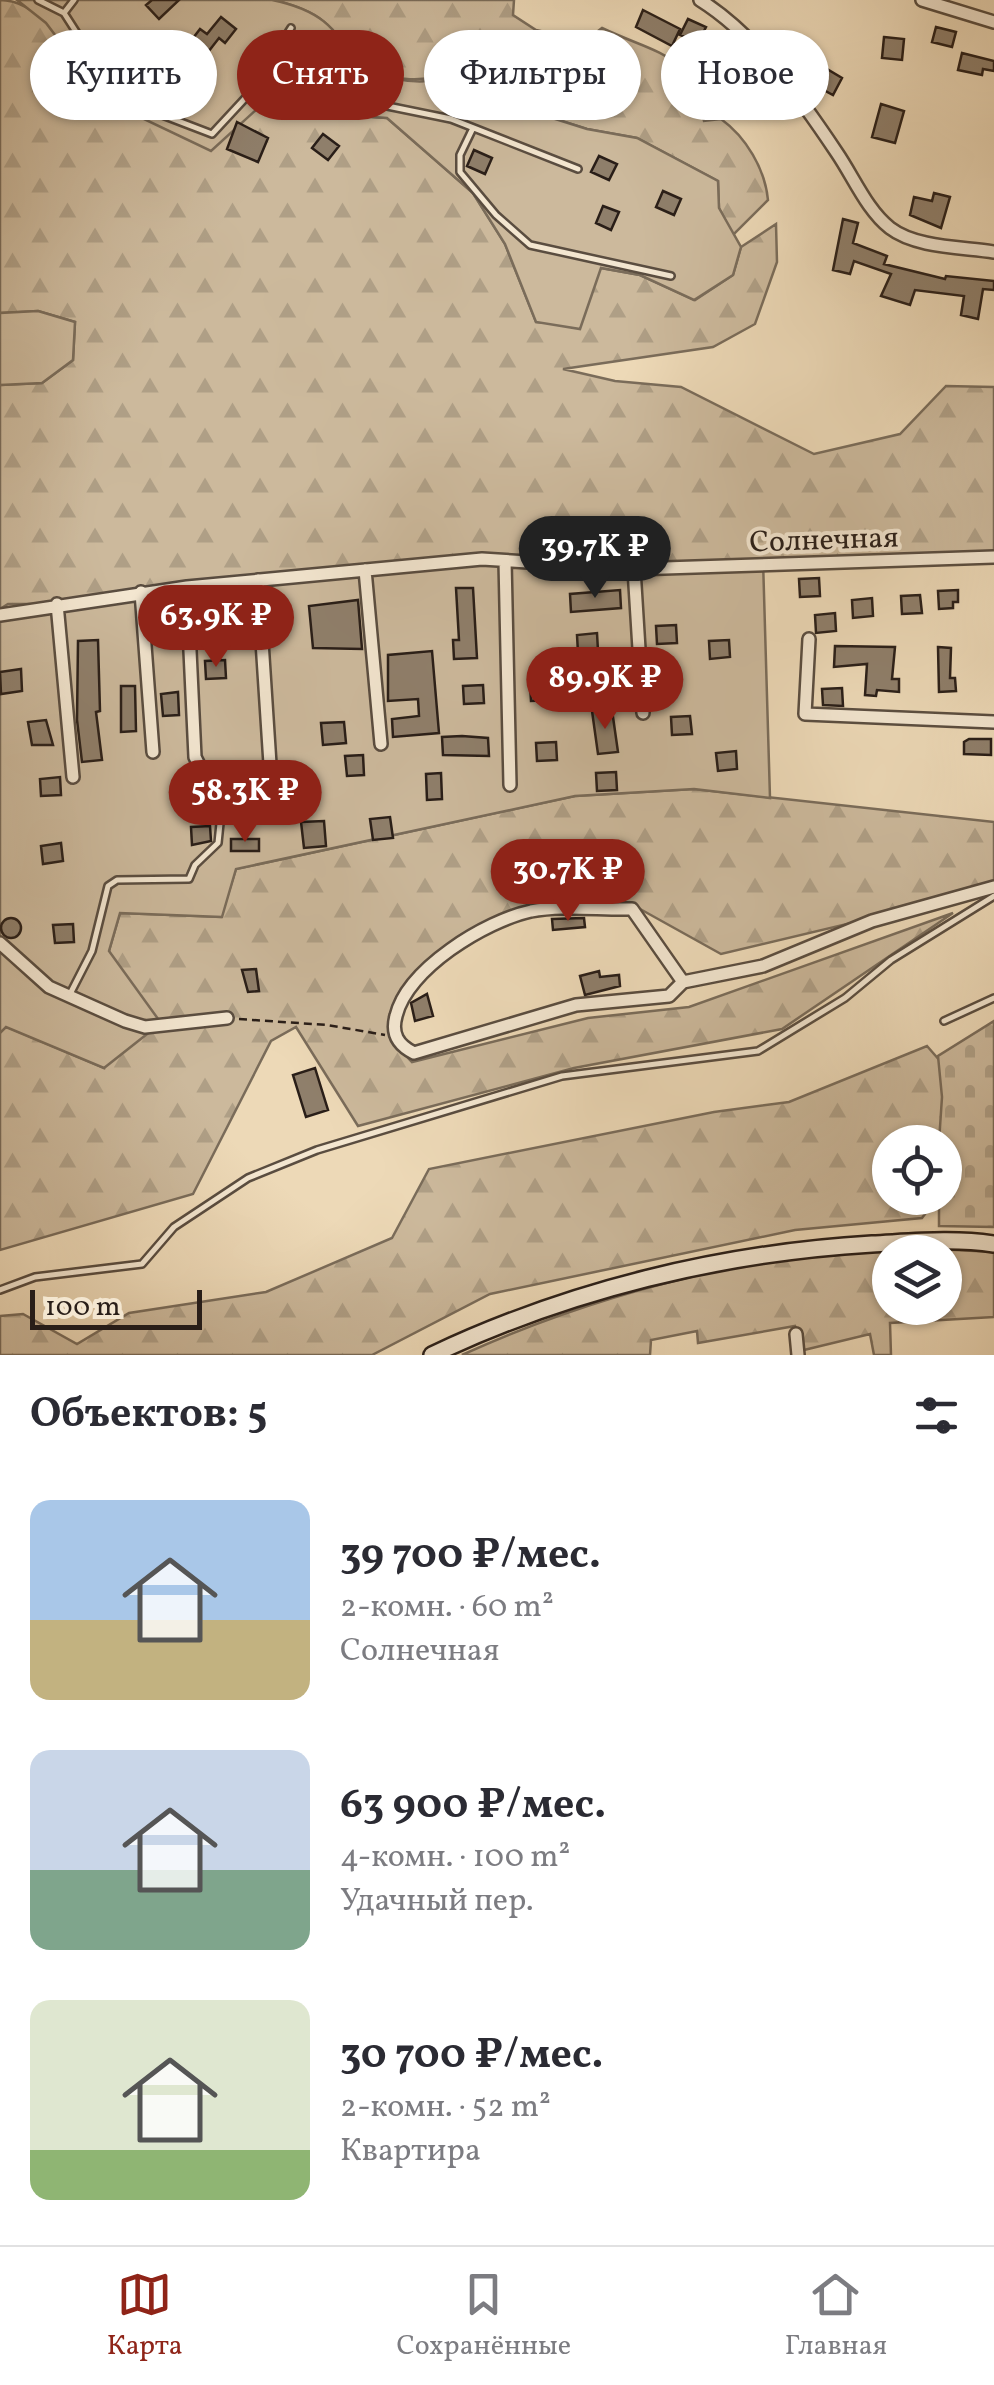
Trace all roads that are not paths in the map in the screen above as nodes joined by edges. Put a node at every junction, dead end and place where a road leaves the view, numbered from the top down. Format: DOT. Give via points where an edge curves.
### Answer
graph roads {
  1 [pos="38,0"];
  2 [pos="74,0"];
  3 [pos="700,0"];
  4 [pos="930,1"];
  5 [pos="64,12"];
  6 [pos="994,22"];
  7 [pos="237,108"];
  8 [pos="404,109"];
  9 [pos="473,128"];
  10 [pos="578,170"];
  11 [pos="994,252"];
  12 [pos="671,276"];
  13 [pos="994,557"];
  14 [pos="505,560"];
  15 [pos="366,570"];
  16 [pos="634,570"];
  17 [pos="258,580"];
  18 [pos="187,586"];
  19 [pos="141,592"];
  20 [pos="58,604"];
  21 [pos="0,615"];
  22 [pos="809,638"];
  23 [pos="643,713"];
  24 [pos="994,722"];
  25 [pos="381,744"];
  26 [pos="152,752"];
  27 [pos="72,777"];
  28 [pos="271,779"];
  29 [pos="224,784"];
  30 [pos="510,785"];
  31 [pos="273,810"];
  32 [pos="994,888"];
  33 [pos="994,896"];
  34 [pos="0,944"];
  35 [pos="683,982"];
  36 [pos="70,994"];
  37 [pos="994,998"];
  38 [pos="227,1018"];
  39 [pos="944,1021"];
  40 [pos="994,1244"];
  41 [pos="0,1290"];
  42 [pos="796,1334"];
  43 [pos="432,1355"];
  44 [pos="798,1355"];
  1 -- 5 [label="lane"];
  2 -- 5 [label="lane"];
  3 -- 11 [label="street" via="803,103 890,228 906,238"];
  4 -- 6 [label="street"];
  5 -- 7 [label="lane" via="114,91 132,103 212,134"];
  8 -- 9 [label="lane"];
  9 -- 10 [label="lane"];
  9 -- 12 [label="lane" via="460,172 530,245"];
  13 -- 16 [label="street, Солнечная"];
  14 -- 15 [label="street, Солнечная"];
  14 -- 16 [label="street, Солнечная"];
  14 -- 30 [label="street"];
  15 -- 17 [label="street, Солнечная"];
  15 -- 25 [label="street"];
  16 -- 23 [label="street"];
  17 -- 18 [label="street, Солнечная"];
  17 -- 28 [label="street"];
  18 -- 19 [label="street, Солнечная"];
  18 -- 29 [label="street" via="195,757"];
  19 -- 20 [label="street, Солнечная"];
  19 -- 26 [label="street"];
  20 -- 21 [label="street, Солнечная"];
  20 -- 27 [label="street"];
  22 -- 24 [label="street" via="805,714"];
  28 -- 29 [label="lane"];
  28 -- 31 [label="street"];
  29 -- 36 [label="lane" via="218,843 189,879 117,880 108,886 92,951"];
  32 -- 35 [label="street" via="872,921 763,966"];
  33 -- 41 [label="lane" via="758,1051 562,1076 374,1130 248,1178 174,1227 142,1264 35,1278"];
  34 -- 36 [label="street" via="49,988"];
  35 -- 35 [label="street" via="632,910 532,911 499,922 423,969 404,989 396,1036 414,1052 438,1048 576,1005 670,996"];
  36 -- 38 [label="street" via="145,1027"];
  37 -- 39 [label="lane"];
  40 -- 43 [label="main road" via="923,1241 746,1256 581,1295"];
  42 -- 44 [label="street"];
}
